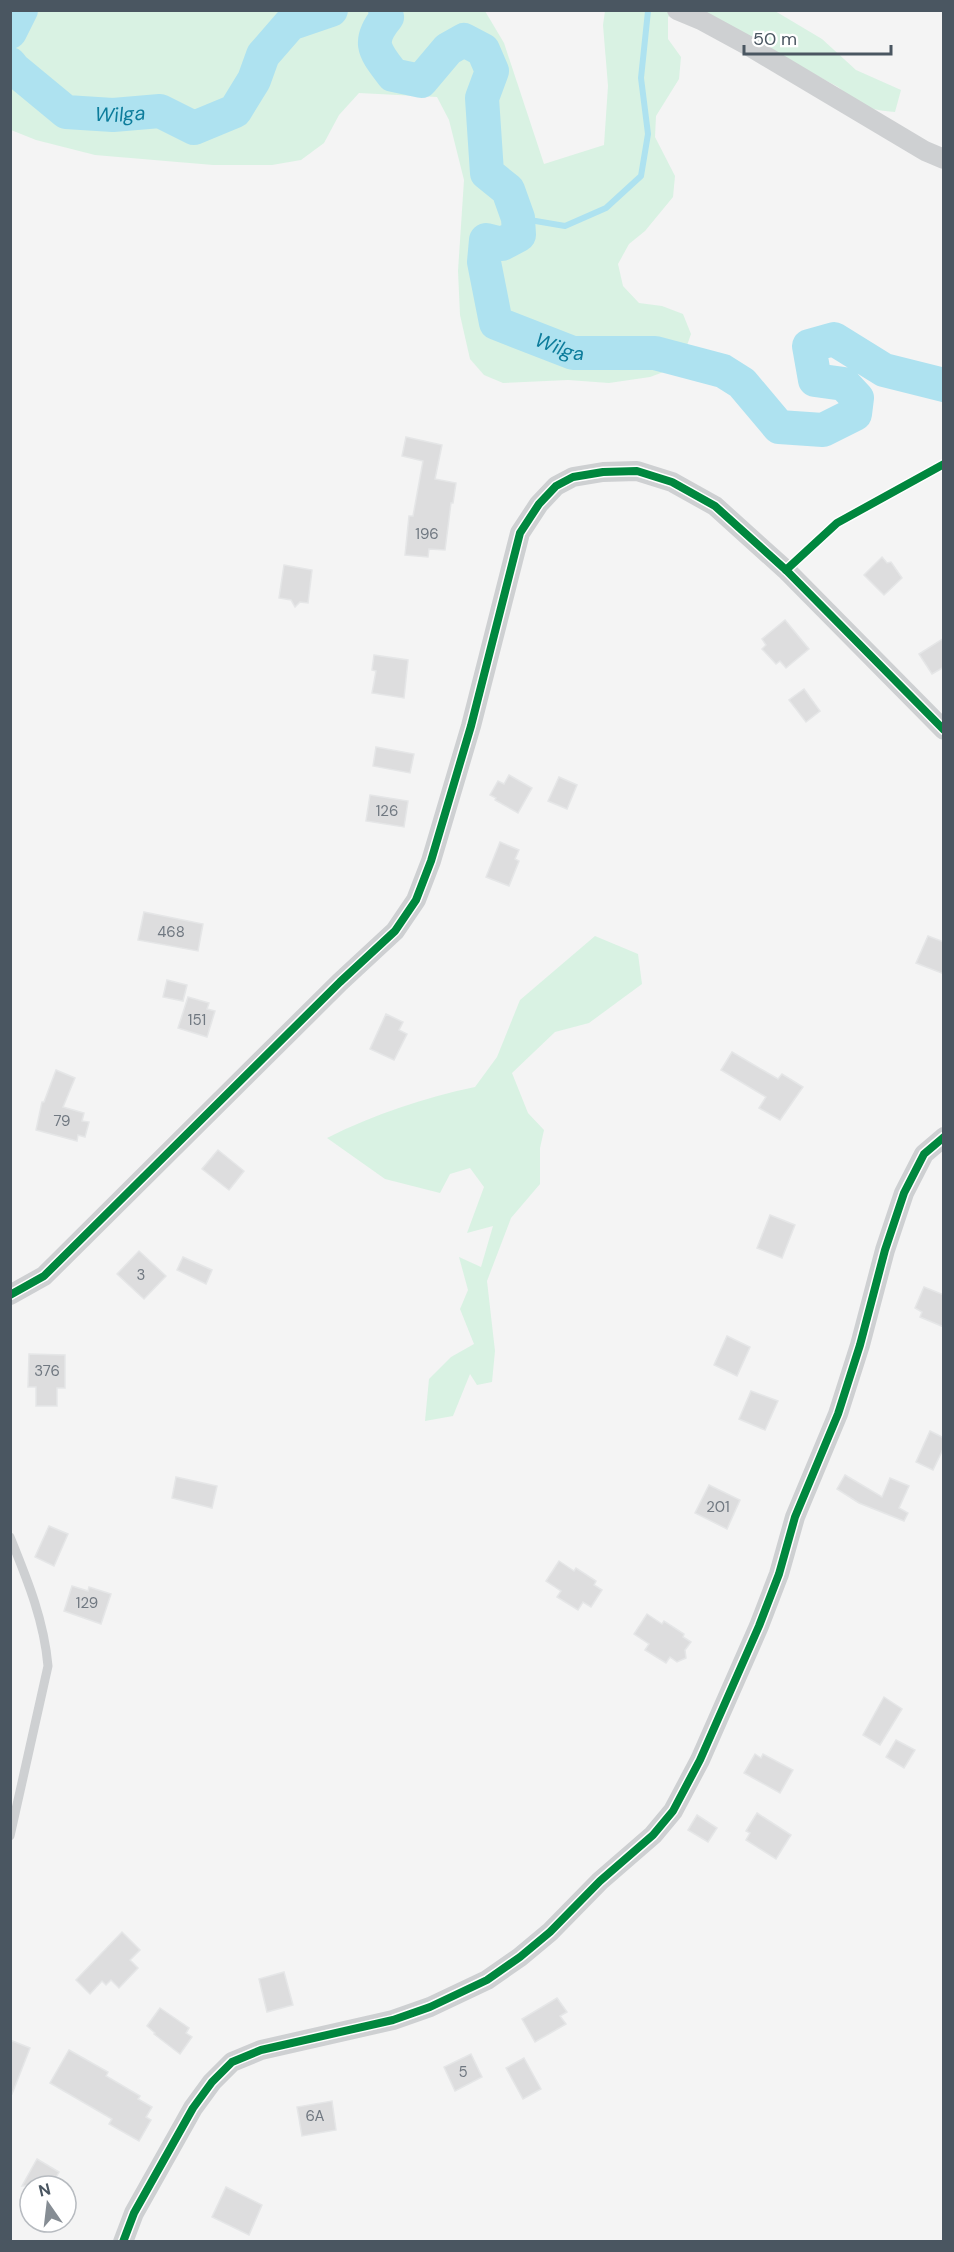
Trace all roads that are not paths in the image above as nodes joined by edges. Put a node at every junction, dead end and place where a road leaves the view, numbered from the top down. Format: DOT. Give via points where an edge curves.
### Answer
graph roads {
  1 [pos="677,10"];
  2 [pos="944,159"];
  3 [pos="944,464"];
  4 [pos="786,570"];
  5 [pos="944,730"];
  6 [pos="944,1137"];
  7 [pos="10,1295"];
  8 [pos="10,1537"];
  9 [pos="10,1836"];
  10 [pos="123,2241"];
  1 -- 2 [label="street" via="747,45"];
  3 -- 4 [label="lane" via="837,523"];
  4 -- 5 [label="street"];
  4 -- 7 [label="street" via="715,506 672,482 638,471 603,472 573,477 556,486 520,533 451,793 431,861 411,908 395,930 44,1276"];
  6 -- 10 [label="street" via="924,1154 904,1193 838,1414 795,1517 759,1626 673,1811 654,1835 600,1881 550,1932 487,1980 393,2020 261,2050 232,2062 193,2108 134,2213"];
  8 -- 9 [label="lane" via="31,1588 46,1639 48,1666"];
}
